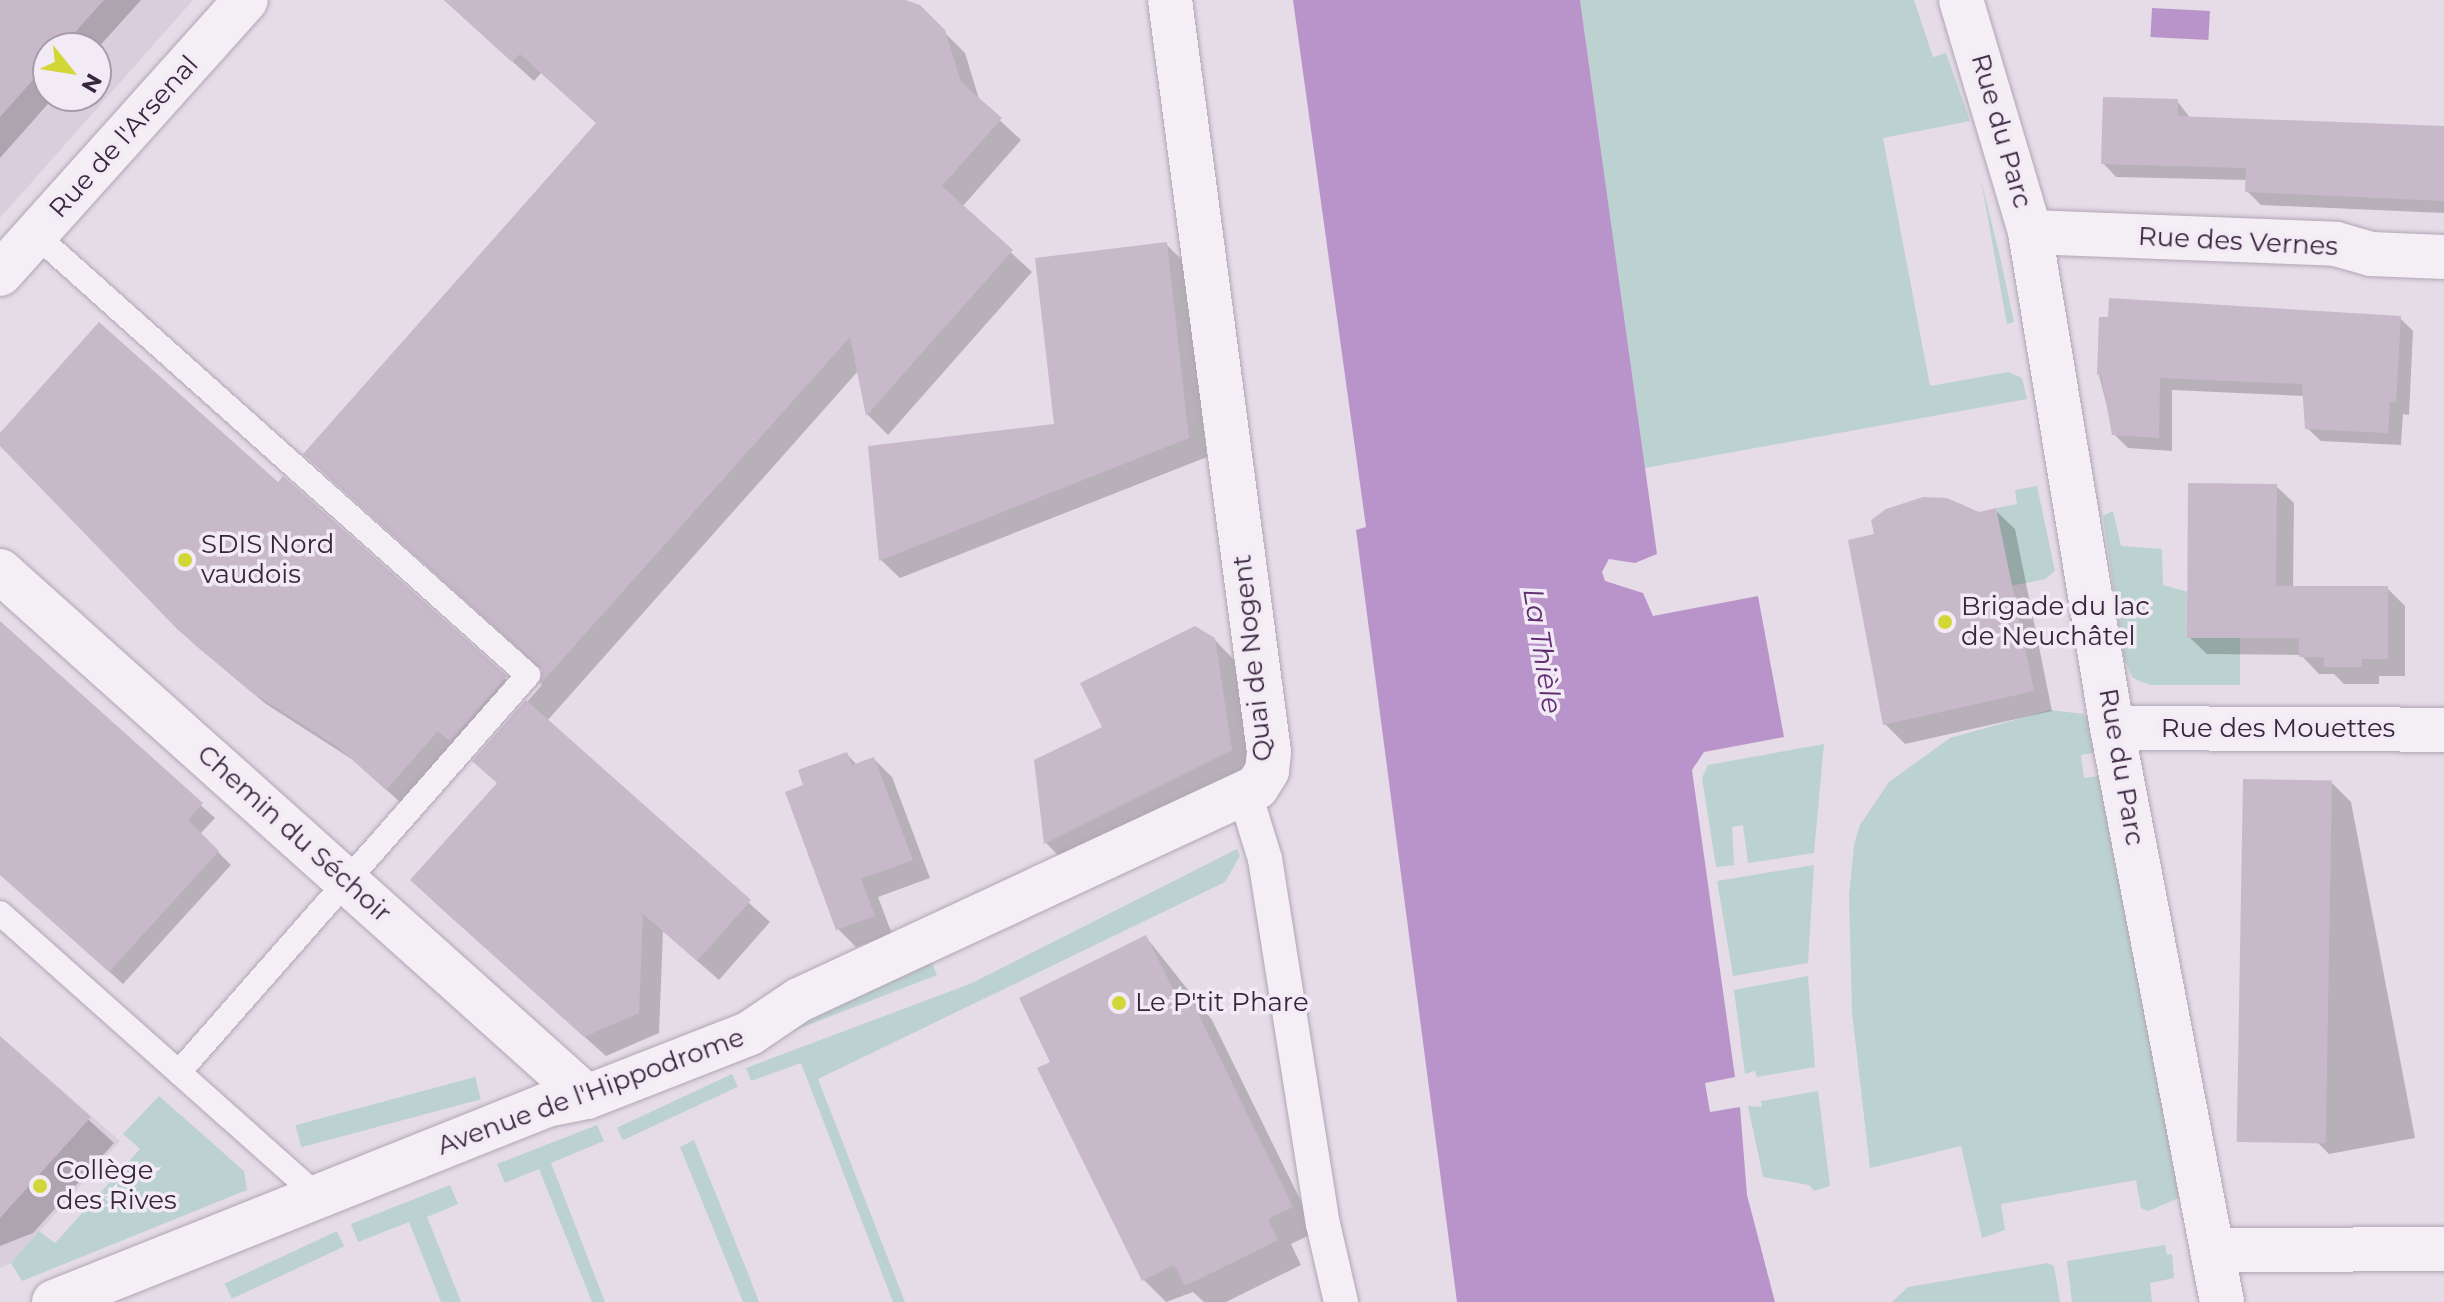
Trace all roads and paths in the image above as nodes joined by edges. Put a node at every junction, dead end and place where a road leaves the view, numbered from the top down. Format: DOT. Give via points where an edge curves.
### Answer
graph roads {
  1 [pos="246,0"];
  2 [pos="1170,0"];
  3 [pos="1961,0"];
  4 [pos="2030,232"];
  5 [pos="36,235"];
  6 [pos="2444,257"];
  7 [pos="0,274"];
  8 [pos="0,571"];
  9 [pos="2112,728"];
  10 [pos="2444,730"];
  11 [pos="1245,794"];
  12 [pos="346,881"];
  13 [pos="0,913"];
  14 [pos="179,1072"];
  15 [pos="587,1097"];
  16 [pos="318,1196"];
  17 [pos="2444,1249"];
  18 [pos="2213,1250"];
  19 [pos="54,1302"];
  20 [pos="1341,1302"];
  21 [pos="2222,1302"];
  1 -- 5 [label="street, Rue de l'Arsenal"];
  2 -- 11 [label="street, Quai de Nogent" via="1269,752 1267,771"];
  3 -- 4 [label="street, Rue du Parc"];
  4 -- 6 [label="street, Rue des Vernes" via="2336,244 2371,254"];
  4 -- 9 [label="street, Rue du Parc"];
  5 -- 7 [label="street, Rue de l'Arsenal"];
  5 -- 12 [label="lane" via="528,675"];
  8 -- 12 [label="street, Chemin du Séchoir"];
  9 -- 10 [label="street, Rue des Mouettes"];
  9 -- 18 [label="street, Rue du Parc"];
  11 -- 15 [label="street, Avenue de l'Hippodrome" via="799,1000 750,1033"];
  11 -- 20 [label="street, Quai de Nogent" via="1265,859 1323,1224"];
  12 -- 14 [label="lane"];
  12 -- 15 [label="street, Chemin du Séchoir"];
  13 -- 14 [label="lane"];
  14 -- 16 [label="lane"];
  15 -- 16 [label="street, Avenue de l'Hippodrome" via="547,1105"];
  16 -- 19 [label="street, Avenue de l'Hippodrome"];
  17 -- 18 [label="street"];
  18 -- 21 [label="street, Rue du Parc"];
}
